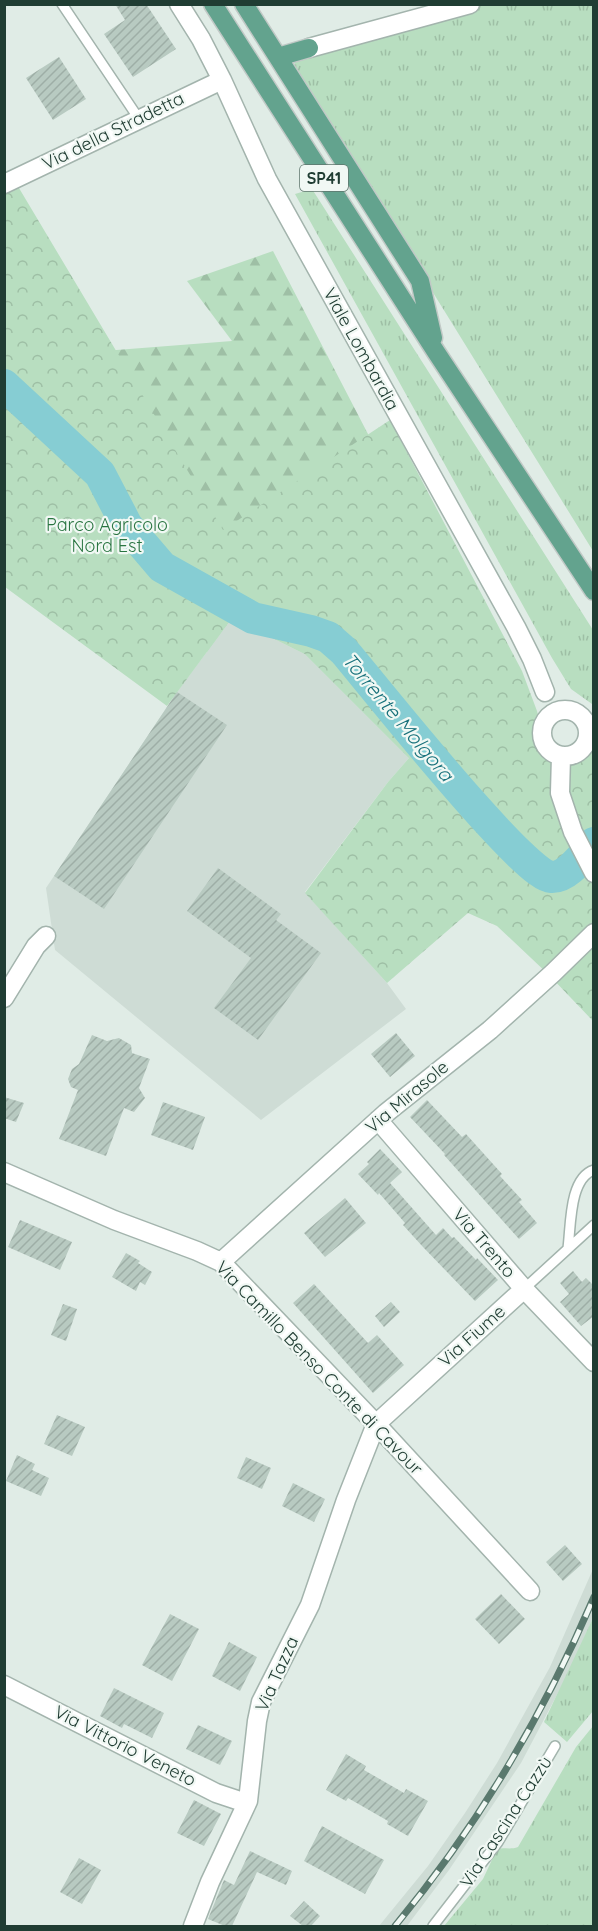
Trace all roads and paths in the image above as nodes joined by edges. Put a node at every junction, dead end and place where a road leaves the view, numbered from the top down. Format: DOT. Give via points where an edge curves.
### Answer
graph roads {
  1 [pos="62,4"];
  2 [pos="179,4"];
  3 [pos="213,4"];
  4 [pos="244,4"];
  5 [pos="470,4"];
  6 [pos="309,48"];
  7 [pos="278,57"];
  8 [pos="222,80"];
  9 [pos="139,119"];
  10 [pos="4,184"];
  11 [pos="436,352"];
  12 [pos="594,591"];
  13 [pos="545,692"];
  14 [pos="564,709"];
  15 [pos="547,718"];
  16 [pos="591,733"];
  17 [pos="565,756"];
  18 [pos="578,830"];
  19 [pos="594,850"];
  20 [pos="594,873"];
  21 [pos="594,933"];
  22 [pos="46,936"];
  23 [pos="4,998"];
  24 [pos="378,1120"];
  25 [pos="594,1170"];
  26 [pos="4,1172"];
  27 [pos="594,1225"];
  28 [pos="568,1248"];
  29 [pos="221,1262"];
  30 [pos="524,1289"];
  31 [pos="594,1362"];
  32 [pos="376,1424"];
  33 [pos="530,1591"];
  34 [pos="4,1685"];
  35 [pos="555,1746"];
  36 [pos="248,1801"];
  37 [pos="193,1926"];
  38 [pos="433,1926"];
  1 -- 9 [label="lane"];
  2 -- 8 [label="street, Viale Lombardia"];
  3 -- 11 [label="main road, SP41"];
  4 -- 7 [label="main road"];
  5 -- 6 [label="street"];
  6 -- 7 [label="main road"];
  7 -- 11 [label="main road" via="420,281"];
  8 -- 9 [label="street, Via della Stradetta"];
  8 -- 13 [label="street, Viale Lombardia" via="267,179 516,627"];
  9 -- 10 [label="street, Via della Stradetta"];
  11 -- 12 [label="main road, SP41"];
  13 -- 14 [label="street, Viale Lombardia"];
  13 -- 15 [label="street, Viale Lombardia"];
  14 -- 15 [label="street"];
  14 -- 16 [label="street" via="579,713"];
  15 -- 17 [label="street" via="543,740 550,750"];
  16 -- 17 [label="street" via="577,753"];
  17 -- 18 [label="street" via="560,793"];
  18 -- 19 [label="street"];
  18 -- 20 [label="street"];
  21 -- 24 [label="street, Via Mirasole" via="490,1030"];
  22 -- 23 [label="street"];
  24 -- 29 [label="street, Via Mirasole"];
  24 -- 30 [label="street, Via Trento"];
  25 -- 28 [label="lane" via="586,1173 575,1191"];
  26 -- 29 [label="street, Via Camillo Benso Conte di Cavour"];
  27 -- 28 [label="lane, Via Fiume"];
  28 -- 30 [label="lane, Via Fiume"];
  29 -- 32 [label="street, Via Camillo Benso Conte di Cavour"];
  30 -- 31 [label="street, Via Trento"];
  30 -- 32 [label="street, Via Fiume"];
  32 -- 33 [label="street, Via Camillo Benso Conte di Cavour"];
  32 -- 36 [label="street, Via Tazza" via="310,1605 261,1702"];
  34 -- 36 [label="street, Via Vittorio Veneto" via="216,1792"];
  35 -- 38 [label="lane, Via Cascina Cazzù" via="498,1842"];
  36 -- 37 [label="street, Via Tazza"];
}
